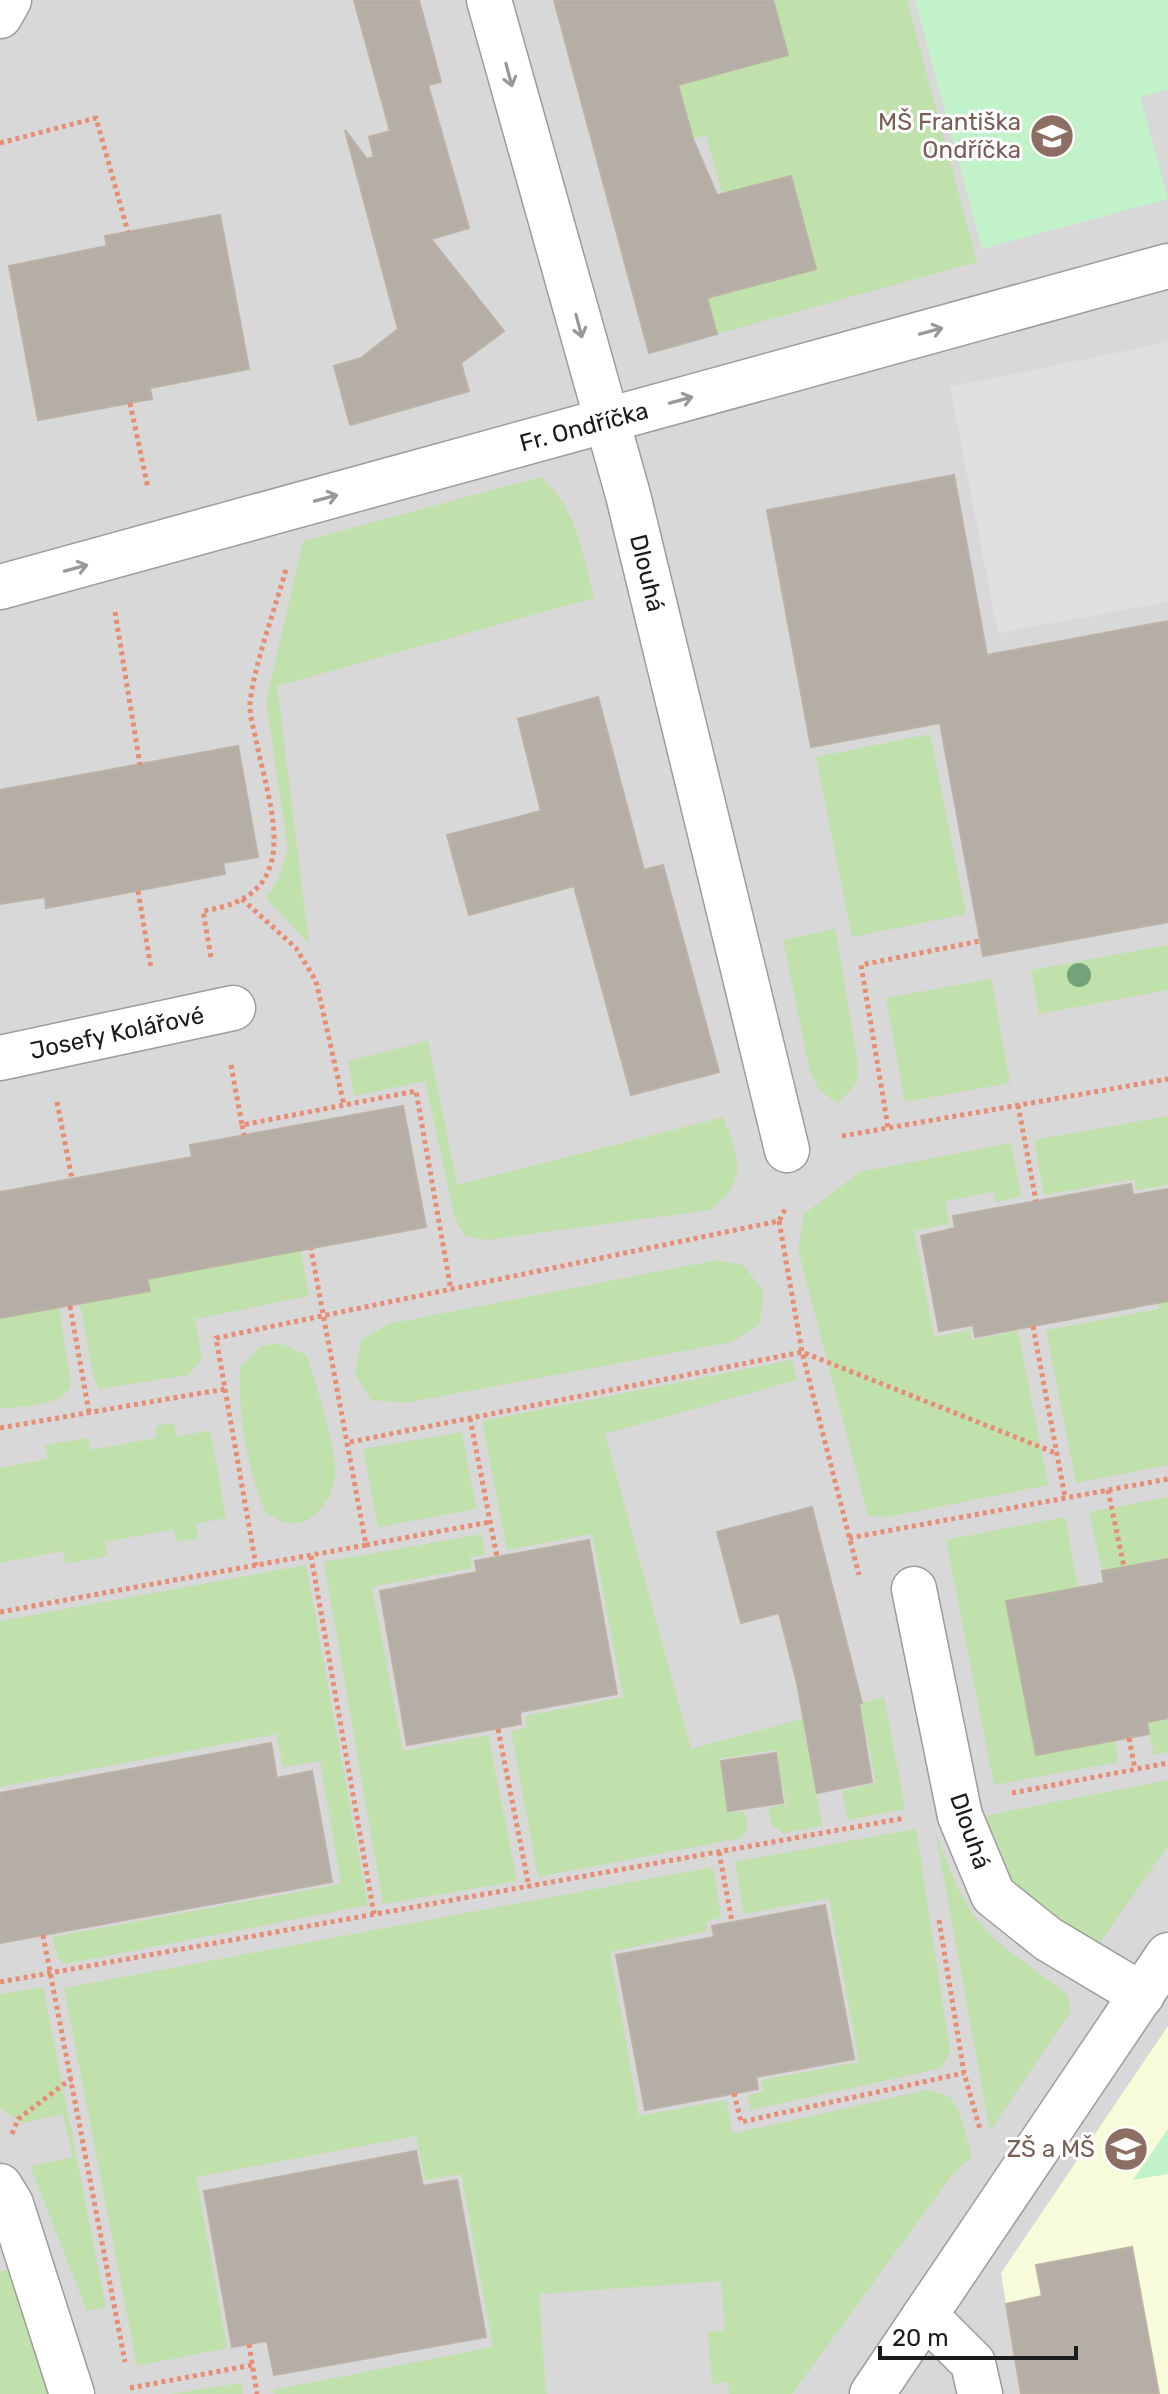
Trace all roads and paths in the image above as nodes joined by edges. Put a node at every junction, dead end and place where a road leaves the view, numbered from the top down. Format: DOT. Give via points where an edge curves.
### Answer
graph roads {
  1 [pos="9,0"];
  2 [pos="489,0"];
  3 [pos="0,16"];
  4 [pos="0,143"];
  5 [pos="128,232"];
  6 [pos="1168,266"];
  7 [pos="130,403"];
  8 [pos="606,422"];
  9 [pos="290,508"];
  10 [pos="160,543"];
  11 [pos="106,560"];
  12 [pos="0,587"];
  13 [pos="140,765"];
  14 [pos="138,891"];
  15 [pos="242,899"];
  16 [pos="980,941"];
  17 [pos="227,1010"];
  18 [pos="161,1024"];
  19 [pos="47,1048"];
  20 [pos="0,1058"];
  21 [pos="1168,1079"];
  22 [pos="344,1105"];
  23 [pos="1018,1105"];
  24 [pos="242,1125"];
  25 [pos="888,1127"];
  26 [pos="244,1135"];
  27 [pos="787,1150"];
  28 [pos="72,1179"];
  29 [pos="1036,1201"];
  30 [pos="311,1249"];
  31 [pos="451,1290"];
  32 [pos="70,1306"];
  33 [pos="325,1316"];
  34 [pos="1033,1326"];
  35 [pos="225,1389"];
  36 [pos="89,1412"];
  37 [pos="470,1418"];
  38 [pos="0,1428"];
  39 [pos="350,1442"];
  40 [pos="1058,1454"];
  41 [pos="1168,1479"];
  42 [pos="1108,1490"];
  43 [pos="1065,1497"];
  44 [pos="490,1522"];
  45 [pos="849,1538"];
  46 [pos="366,1545"];
  47 [pos="311,1556"];
  48 [pos="497,1557"];
  49 [pos="256,1566"];
  50 [pos="1124,1567"];
  51 [pos="914,1589"];
  52 [pos="0,1612"];
  53 [pos="498,1729"];
  54 [pos="1129,1738"];
  55 [pos="1168,1763"];
  56 [pos="1135,1769"];
  57 [pos="958,1804"];
  58 [pos="719,1852"];
  59 [pos="529,1887"];
  60 [pos="374,1914"];
  61 [pos="732,1922"];
  62 [pos="43,1935"];
  63 [pos="1168,1955"];
  64 [pos="51,1973"];
  65 [pos="0,1982"];
  66 [pos="1142,1995"];
  67 [pos="964,2073"];
  68 [pos="72,2078"];
  69 [pos="734,2093"];
  70 [pos="9,2142"];
  71 [pos="0,2186"];
  72 [pos="925,2315"];
  73 [pos="249,2344"];
  74 [pos="252,2365"];
  75 [pos="131,2391"];
  76 [pos="72,2394"];
  77 [pos="257,2394"];
  78 [pos="872,2394"];
  79 [pos="980,2394"];
  1 -- 3 [label="street"];
  2 -- 8 [label="street, Dlouhá, one-way"];
  4 -- 5 [label="path" via="96,118"];
  8 -- 6 [label="street, Fr. Ondříčka, one-way"];
  7 -- 10 [label="path"];
  9 -- 8 [label="street, Fr. Ondříčka, one-way"];
  8 -- 27 [label="street, Dlouhá"];
  9 -- 10 [label="street, Fr. Ondříčka"];
  9 -- 15 [label="path" via="295,538 250,705 275,860 256,893"];
  10 -- 11 [label="street, Fr. Ondříčka"];
  12 -- 11 [label="street, Fr. Ondříčka, one-way"];
  11 -- 13 [label="path"];
  14 -- 18 [label="path"];
  15 -- 17 [label="path" via="203,911"];
  15 -- 22 [label="path" via="296,948 316,981"];
  16 -- 25 [label="path" via="861,965"];
  17 -- 18 [label="street, Josefy Kolářové"];
  17 -- 24 [label="path"];
  18 -- 19 [label="street, Josefy Kolářové"];
  19 -- 20 [label="street, Josefy Kolářové"];
  19 -- 28 [label="path"];
  21 -- 23 [label="path"];
  22 -- 24 [label="path"];
  22 -- 31 [label="path" via="416,1091"];
  23 -- 25 [label="path"];
  23 -- 29 [label="path"];
  24 -- 26 [label="path"];
  25 -- 27 [label="path"];
  27 -- 31 [label="path" via="789,1203 779,1221"];
  30 -- 33 [label="path"];
  31 -- 33 [label="path"];
  32 -- 36 [label="path"];
  33 -- 35 [label="path" via="216,1338"];
  33 -- 39 [label="path"];
  34 -- 40 [label="path"];
  35 -- 36 [label="path"];
  35 -- 49 [label="path"];
  36 -- 38 [label="path"];
  37 -- 39 [label="path"];
  37 -- 40 [label="path" via="802,1352"];
  37 -- 44 [label="path"];
  39 -- 46 [label="path"];
  40 -- 43 [label="path"];
  41 -- 42 [label="path"];
  42 -- 43 [label="path"];
  42 -- 50 [label="path"];
  43 -- 45 [label="path"];
  44 -- 46 [label="path"];
  44 -- 48 [label="path"];
  46 -- 47 [label="path"];
  47 -- 49 [label="path"];
  47 -- 60 [label="path"];
  49 -- 52 [label="path"];
  51 -- 57 [label="street, Dlouhá"];
  53 -- 59 [label="path"];
  54 -- 56 [label="path"];
  55 -- 56 [label="path"];
  56 -- 57 [label="path"];
  57 -- 58 [label="path"];
  57 -- 66 [label="street, Dlouhá" via="993,1895 1048,1939"];
  58 -- 59 [label="path"];
  58 -- 61 [label="path"];
  59 -- 60 [label="path"];
  60 -- 64 [label="path"];
  62 -- 64 [label="path"];
  63 -- 66 [label="street"];
  64 -- 65 [label="path"];
  64 -- 68 [label="path"];
  66 -- 72 [label="street"];
  67 -- 69 [label="path" via="741,2122"];
  68 -- 70 [label="path" via="18,2119"];
  68 -- 75 [label="path"];
  71 -- 76 [label="street" via="11,2204"];
  72 -- 78 [label="street"];
  72 -- 79 [label="street" via="973,2363"];
  73 -- 74 [label="path"];
  74 -- 75 [label="path"];
  74 -- 77 [label="path"];
}
